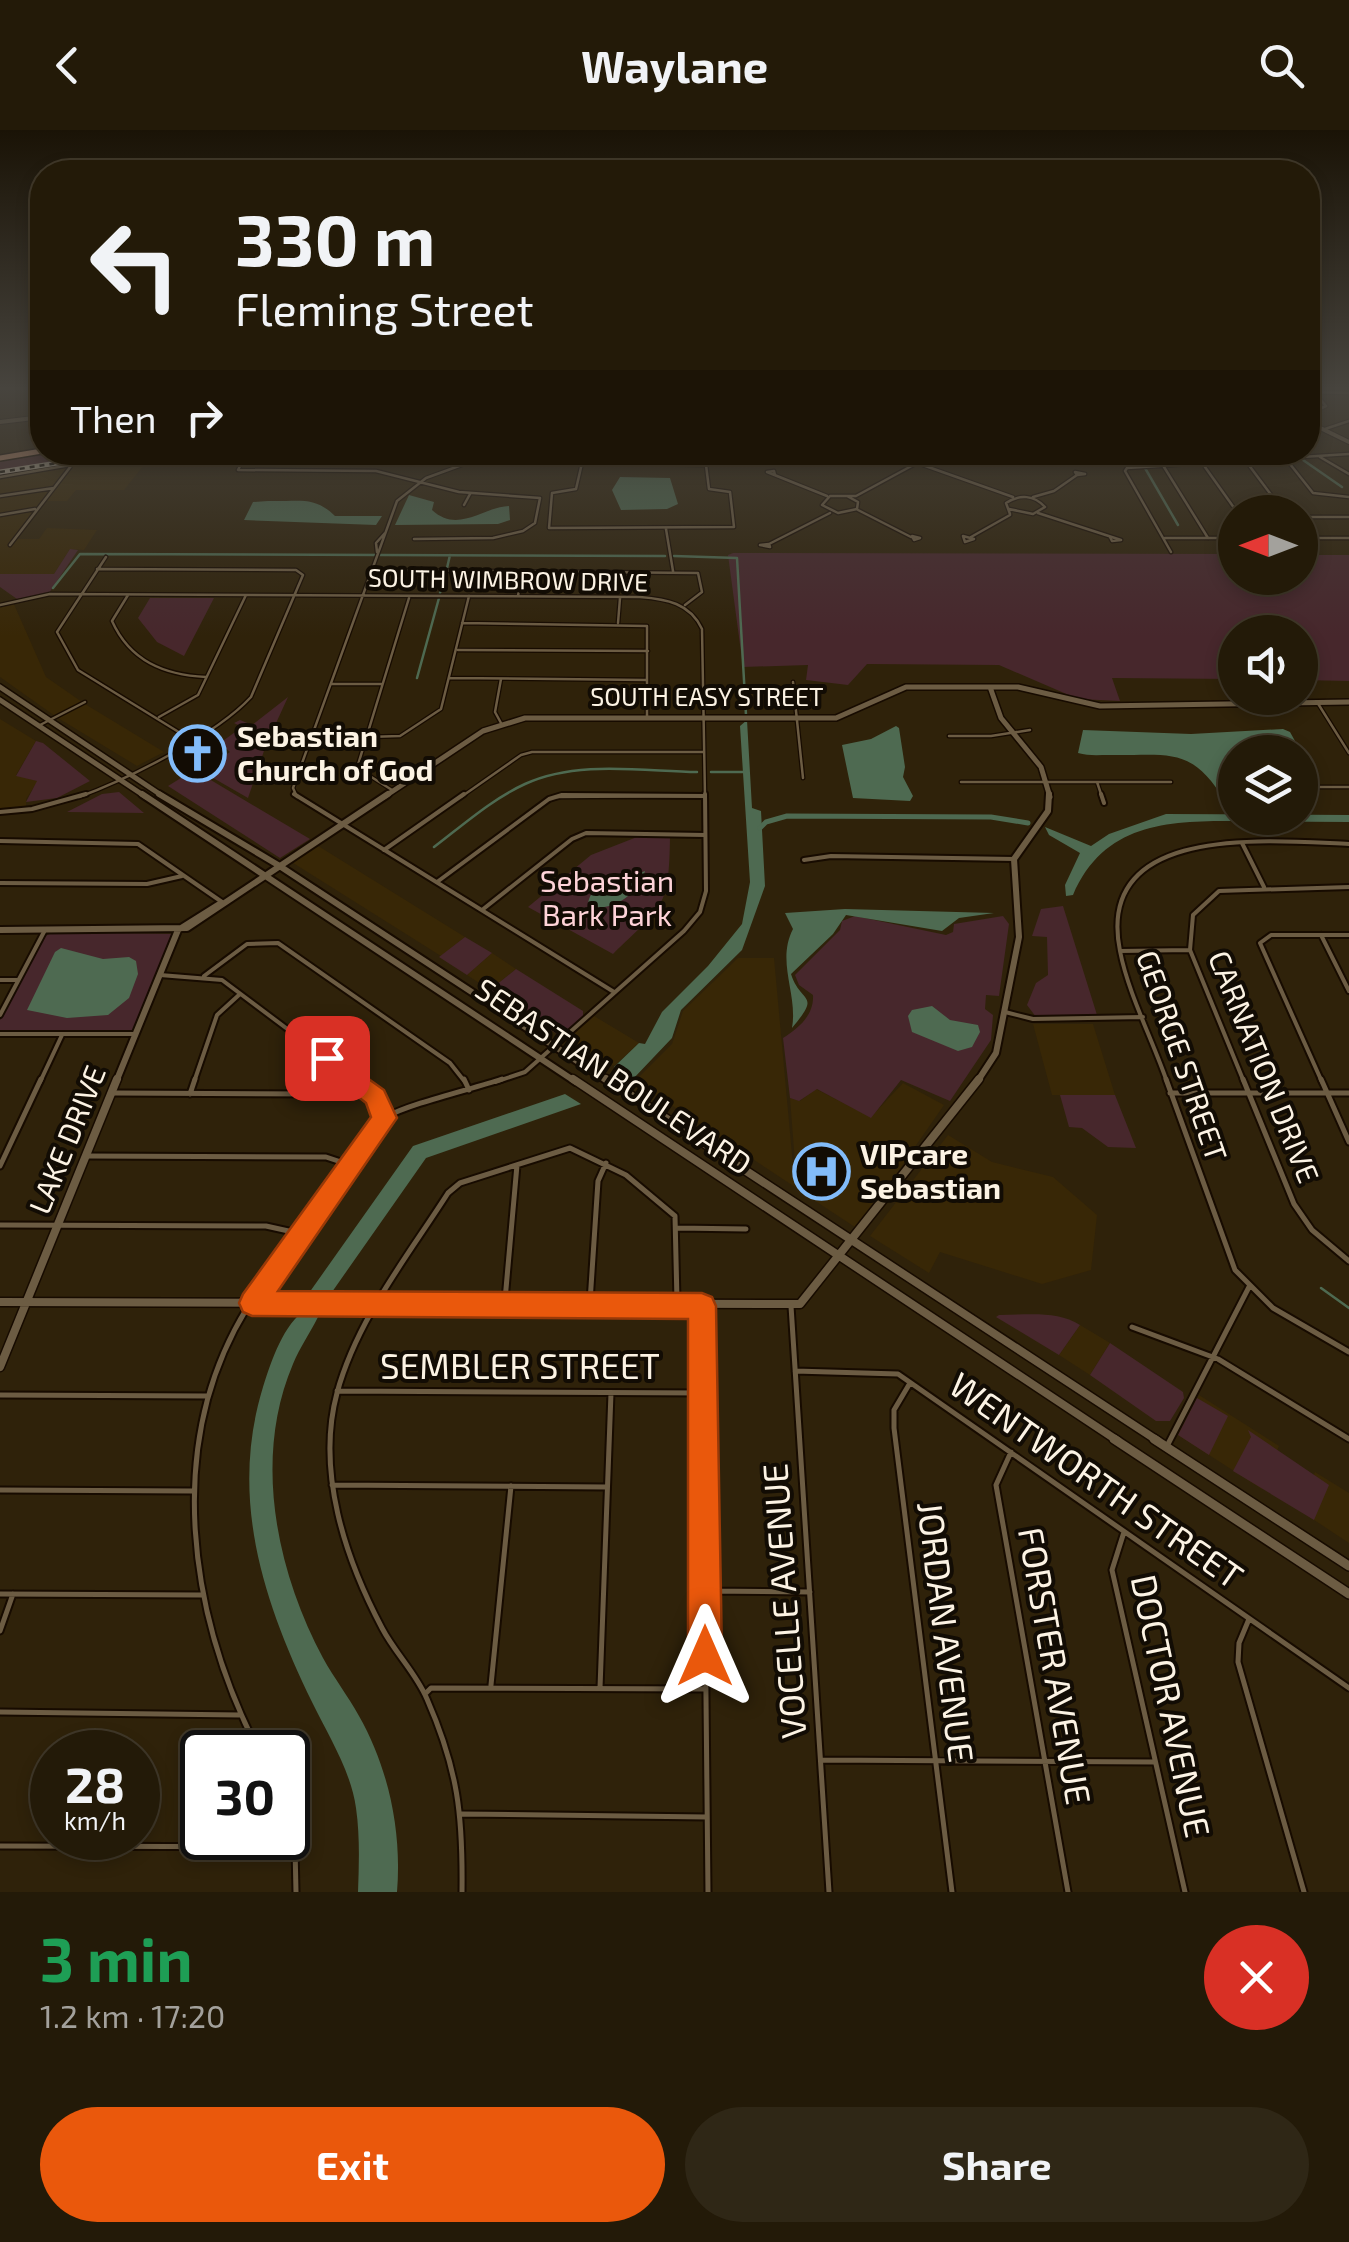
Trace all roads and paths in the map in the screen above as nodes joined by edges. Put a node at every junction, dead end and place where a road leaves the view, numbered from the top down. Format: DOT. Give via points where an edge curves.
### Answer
graph roads {
  1 [pos="37,471"];
  2 [pos="67,471"];
  3 [pos="377,471"];
  4 [pos="446,471"];
  5 [pos="580,471"];
  6 [pos="707,471"];
  7 [pos="899,471"];
  8 [pos="941,471"];
  9 [pos="1126,471"];
  10 [pos="1167,471"];
  11 [pos="1209,471"];
  12 [pos="1255,471"];
  13 [pos="1295,471"];
  14 [pos="775,475"];
  15 [pos="1078,475"];
  16 [pos="0,477"];
  17 [pos="419,482"];
  18 [pos="54,488"];
  19 [pos="470,494"];
  20 [pos="1225,495"];
  21 [pos="1272,495"];
  22 [pos="0,496"];
  23 [pos="1002,496"];
  24 [pos="856,497"];
  25 [pos="1013,497"];
  26 [pos="1349,497"];
  27 [pos="822,498"];
  28 [pos="1041,498"];
  29 [pos="1007,500"];
  30 [pos="464,505"];
  31 [pos="37,509"];
  32 [pos="1044,509"];
  33 [pos="825,511"];
  34 [pos="859,511"];
  35 [pos="1010,511"];
  36 [pos="1038,513"];
  37 [pos="1049,514"];
  38 [pos="0,515"];
  39 [pos="1318,517"];
  40 [pos="1349,517"];
  41 [pos="666,529"];
  42 [pos="384,533"];
  43 [pos="911,537"];
  44 [pos="971,537"];
  45 [pos="1110,538"];
  46 [pos="1164,538"];
  47 [pos="1208,538"];
  48 [pos="1218,538"];
  49 [pos="1318,538"];
  50 [pos="1349,538"];
  51 [pos="414,539"];
  52 [pos="376,542"];
  53 [pos="384,542"];
  54 [pos="769,544"];
  55 [pos="10,545"];
  56 [pos="378,552"];
  57 [pos="1171,552"];
  58 [pos="106,557"];
  59 [pos="97,569"];
  60 [pos="372,570"];
  61 [pos="522,571"];
  62 [pos="673,571"];
  63 [pos="80,594"];
  64 [pos="128,595"];
  65 [pos="246,595"];
  66 [pos="294,596"];
  67 [pos="363,596"];
  68 [pos="410,596"];
  69 [pos="468,596"];
  70 [pos="518,596"];
  71 [pos="620,596"];
  72 [pos="0,605"];
  73 [pos="684,606"];
  74 [pos="462,623"];
  75 [pos="618,623"];
  76 [pos="456,650"];
  77 [pos="648,651"];
  78 [pos="206,677"];
  79 [pos="449,678"];
  80 [pos="501,679"];
  81 [pos="647,680"];
  82 [pos="793,682"];
  83 [pos="331,684"];
  84 [pos="382,684"];
  85 [pos="0,686"];
  86 [pos="990,687"];
  87 [pos="0,700"];
  88 [pos="84,702"];
  89 [pos="1318,702"];
  90 [pos="1349,702"];
  91 [pos="1318,704"];
  92 [pos="1218,707"];
  93 [pos="157,718"];
  94 [pos="646,718"];
  95 [pos="703,718"];
  96 [pos="796,718"];
  97 [pos="48,721"];
  98 [pos="501,723"];
  99 [pos="39,726"];
  100 [pos="1030,730"];
  101 [pos="1012,732"];
  102 [pos="949,736"];
  103 [pos="367,737"];
  104 [pos="190,738"];
  105 [pos="704,752"];
  106 [pos="1349,754"];
  107 [pos="128,774"];
  108 [pos="118,778"];
  109 [pos="803,778"];
  110 [pos="960,782"];
  111 [pos="1046,782"];
  112 [pos="1097,782"];
  113 [pos="1170,782"];
  114 [pos="1318,787"];
  115 [pos="1349,787"];
  116 [pos="392,790"];
  117 [pos="704,796"];
  118 [pos="1104,803"];
  119 [pos="0,812"];
  120 [pos="341,824"];
  121 [pos="705,834"];
  122 [pos="0,842"];
  123 [pos="1242,843"];
  124 [pos="1349,844"];
  125 [pos="384,850"];
  126 [pos="804,860"];
  127 [pos="1014,860"];
  128 [pos="278,866"];
  129 [pos="264,875"];
  130 [pos="182,876"];
  131 [pos="436,882"];
  132 [pos="0,884"];
  133 [pos="1349,887"];
  134 [pos="1264,888"];
  135 [pos="222,902"];
  136 [pos="482,910"];
  137 [pos="0,930"];
  138 [pos="45,930"];
  139 [pos="178,930"];
  140 [pos="1321,935"];
  141 [pos="1349,936"];
  142 [pos="1120,950"];
  143 [pos="1190,950"];
  144 [pos="160,976"];
  145 [pos="204,976"];
  146 [pos="0,980"];
  147 [pos="18,980"];
  148 [pos="1349,991"];
  149 [pos="614,992"];
  150 [pos="240,994"];
  151 [pos="1006,1012"];
  152 [pos="0,1015"];
  153 [pos="1143,1018"];
  154 [pos="0,1034"];
  155 [pos="136,1034"];
  156 [pos="62,1035"];
  157 [pos="555,1048"];
  158 [pos="541,1059"];
  159 [pos="349,1075"];
  160 [pos="469,1090"];
  161 [pos="1170,1093"];
  162 [pos="1248,1093"];
  163 [pos="1326,1093"];
  164 [pos="1349,1093"];
  165 [pos="112,1094"];
  166 [pos="190,1094"];
  167 [pos="384,1118"];
  168 [pos="1349,1142"];
  169 [pos="86,1156"];
  170 [pos="606,1163"];
  171 [pos="350,1165"];
  172 [pos="517,1165"];
  173 [pos="0,1166"];
  174 [pos="0,1225"];
  175 [pos="58,1225"];
  176 [pos="678,1228"];
  177 [pos="746,1229"];
  178 [pos="302,1234"];
  179 [pos="853,1240"];
  180 [pos="840,1258"];
  181 [pos="1349,1261"];
  182 [pos="1249,1287"];
  183 [pos="0,1302"];
  184 [pos="26,1302"];
  185 [pos="252,1303"];
  186 [pos="380,1304"];
  187 [pos="504,1305"];
  188 [pos="590,1305"];
  189 [pos="677,1306"];
  190 [pos="702,1306"];
  191 [pos="791,1306"];
  192 [pos="1132,1328"];
  193 [pos="1349,1352"];
  194 [pos="1214,1356"];
  195 [pos="0,1367"];
  196 [pos="796,1371"];
  197 [pos="910,1382"];
  198 [pos="338,1391"];
  199 [pos="702,1392"];
  200 [pos="611,1393"];
  201 [pos="0,1395"];
  202 [pos="208,1396"];
  203 [pos="1349,1439"];
  204 [pos="1167,1446"];
  205 [pos="1011,1452"];
  206 [pos="331,1486"];
  207 [pos="511,1486"];
  208 [pos="607,1487"];
  209 [pos="0,1490"];
  210 [pos="192,1491"];
  211 [pos="1124,1532"];
  212 [pos="1349,1566"];
  213 [pos="705,1591"];
  214 [pos="810,1592"];
  215 [pos="0,1594"];
  216 [pos="13,1594"];
  217 [pos="1349,1594"];
  218 [pos="200,1595"];
  219 [pos="1249,1619"];
  220 [pos="0,1631"];
  221 [pos="491,1686"];
  222 [pos="600,1688"];
  223 [pos="1349,1688"];
  224 [pos="706,1689"];
  225 [pos="425,1694"];
  226 [pos="0,1712"];
  227 [pos="240,1715"];
  228 [pos="248,1730"];
  229 [pos="936,1759"];
  230 [pos="821,1760"];
  231 [pos="1046,1761"];
  232 [pos="1155,1762"];
  233 [pos="462,1814"];
  234 [pos="707,1817"];
  235 [pos="0,1846"];
  236 [pos="180,1847"];
  237 [pos="296,1860"];
  238 [pos="296,1892"];
  239 [pos="462,1892"];
  240 [pos="708,1892"];
  241 [pos="829,1892"];
  242 [pos="952,1892"];
  243 [pos="1068,1892"];
  244 [pos="1185,1892"];
  245 [pos="1304,1892"];
  1 -- 16 [label="street"];
  2 -- 18 [label="street"];
  3 -- 17 [label="street"];
  4 -- 17 [label="street"];
  5 -- 41 [label="street" via="576,489 552,493 550,528"];
  6 -- 41 [label="street" via="709,489 730,492 734,527"];
  7 -- 24 [label="street"];
  8 -- 23 [label="street"];
  9 -- 46 [label="street"];
  10 -- 47 [label="street"];
  11 -- 20 [label="street"];
  12 -- 21 [label="street"];
  13 -- 26 [label="street" via="1313,493"];
  14 -- 27 [label="street"];
  15 -- 28 [label="street"];
  17 -- 19 [label="street"];
  17 -- 42 [label="street" via="397,501"];
  18 -- 22 [label="street"];
  18 -- 31 [label="street"];
  19 -- 30 [label="street"];
  19 -- 51 [label="street" via="539,496 535,523 506,536"];
  23 -- 25 [label="street"];
  23 -- 29 [label="street"];
  24 -- 27 [label="street"];
  24 -- 34 [label="street"];
  25 -- 28 [label="street"];
  25 -- 29 [label="street"];
  27 -- 33 [label="street"];
  28 -- 32 [label="street"];
  29 -- 35 [label="street"];
  31 -- 38 [label="street"];
  31 -- 55 [label="street"];
  32 -- 36 [label="street"];
  32 -- 37 [label="street"];
  33 -- 34 [label="street"];
  33 -- 54 [label="street"];
  34 -- 43 [label="street"];
  35 -- 36 [label="street"];
  35 -- 44 [label="street"];
  36 -- 37 [label="street"];
  37 -- 45 [label="street"];
  39 -- 40 [label="street"];
  41 -- 62 [label="street"];
  42 -- 52 [label="street"];
  42 -- 53 [label="street"];
  46 -- 47 [label="street"];
  46 -- 57 [label="street"];
  47 -- 48 [label="street"];
  49 -- 50 [label="street"];
  52 -- 53 [label="street"];
  52 -- 56 [label="street"];
  53 -- 56 [label="street"];
  56 -- 60 [label="street"];
  58 -- 59 [label="street"];
  59 -- 63 [label="street"];
  59 -- 66 [label="street" via="296,570 303,575"];
  60 -- 61 [label="street"];
  60 -- 67 [label="street"];
  61 -- 62 [label="street"];
  61 -- 70 [label="street"];
  62 -- 73 [label="street" via="702,576 702,592"];
  63 -- 64 [label="street, SOUTH WIMBROW DRIVE"];
  63 -- 72 [label="street, SOUTH WIMBROW DRIVE"];
  63 -- 93 [label="street" via="57,628 74,666"];
  64 -- 65 [label="street, SOUTH WIMBROW DRIVE"];
  64 -- 78 [label="street" via="112,621 126,649 176,677"];
  65 -- 66 [label="street, SOUTH WIMBROW DRIVE"];
  65 -- 78 [label="street"];
  66 -- 67 [label="street, SOUTH WIMBROW DRIVE"];
  66 -- 104 [label="street" via="251,697"];
  67 -- 68 [label="street, SOUTH WIMBROW DRIVE"];
  67 -- 83 [label="street"];
  68 -- 69 [label="street, SOUTH WIMBROW DRIVE"];
  68 -- 84 [label="street"];
  69 -- 70 [label="street, SOUTH WIMBROW DRIVE"];
  69 -- 74 [label="street"];
  70 -- 71 [label="street, SOUTH WIMBROW DRIVE"];
  71 -- 73 [label="street, SOUTH WIMBROW DRIVE"];
  71 -- 75 [label="street"];
  73 -- 95 [label="street, SOUTH WIMBROW DRIVE" via="702,628"];
  74 -- 75 [label="street"];
  74 -- 76 [label="street"];
  75 -- 77 [label="street" via="647,626"];
  76 -- 77 [label="street"];
  76 -- 79 [label="street"];
  77 -- 81 [label="street"];
  78 -- 93 [label="street" via="198,694"];
  79 -- 80 [label="street"];
  79 -- 103 [label="street" via="438,712 400,736"];
  80 -- 81 [label="street"];
  80 -- 98 [label="street" via="495,712"];
  81 -- 94 [label="street"];
  82 -- 96 [label="street"];
  83 -- 84 [label="street"];
  83 -- 120 [label="street" via="293,788"];
  84 -- 103 [label="street"];
  85 -- 97 [label="street, SEBASTIAN BOULEVARD"];
  86 -- 92 [label="street, SOUTH EASY STREET" via="1028,688 1100,706"];
  86 -- 96 [label="street, SOUTH EASY STREET" via="898,688 847,716"];
  86 -- 101 [label="street"];
  87 -- 99 [label="street, SEBASTIAN BOULEVARD"];
  88 -- 97 [label="street"];
  89 -- 90 [label="street, SOUTH EASY STREET"];
  91 -- 106 [label="street"];
  93 -- 104 [label="street"];
  94 -- 95 [label="street, SOUTH EASY STREET"];
  94 -- 98 [label="street, SOUTH EASY STREET"];
  95 -- 96 [label="street, SOUTH EASY STREET"];
  95 -- 105 [label="street, SOUTH WIMBROW DRIVE"];
  96 -- 109 [label="street"];
  97 -- 99 [label="street"];
  97 -- 107 [label="street, SEBASTIAN BOULEVARD"];
  98 -- 116 [label="street, SOUTH EASY STREET"];
  99 -- 108 [label="street, SEBASTIAN BOULEVARD"];
  100 -- 101 [label="street"];
  101 -- 102 [label="street"];
  101 -- 111 [label="street"];
  103 -- 116 [label="street" via="357,768"];
  104 -- 107 [label="street"];
  105 -- 117 [label="street, SOUTH WIMBROW DRIVE"];
  105 -- 125 [label="street" via="521,755"];
  107 -- 108 [label="street"];
  107 -- 128 [label="street, SEBASTIAN BOULEVARD"];
  108 -- 119 [label="street" via="66,803"];
  108 -- 129 [label="street, SEBASTIAN BOULEVARD"];
  110 -- 111 [label="street"];
  111 -- 112 [label="street"];
  111 -- 127 [label="street" via="1048,812"];
  112 -- 113 [label="street"];
  112 -- 118 [label="street"];
  114 -- 115 [label="street"];
  116 -- 120 [label="street, SOUTH EASY STREET"];
  117 -- 121 [label="street, SOUTH WIMBROW DRIVE"];
  117 -- 131 [label="street" via="550,799"];
  120 -- 125 [label="street"];
  120 -- 128 [label="street, SOUTH EASY STREET"];
  121 -- 136 [label="street" via="586,834"];
  121 -- 149 [label="street, SOUTH WIMBROW DRIVE" via="700,912"];
  122 -- 130 [label="street" via="124,841"];
  123 -- 124 [label="street, GEORGE STREET"];
  123 -- 134 [label="street"];
  123 -- 142 [label="street, GEORGE STREET" via="1176,851 1133,877 1116,914"];
  125 -- 131 [label="street"];
  126 -- 127 [label="street"];
  127 -- 151 [label="street" via="1019,937"];
  128 -- 129 [label="street, SOUTH EASY STREET"];
  128 -- 157 [label="street, SEBASTIAN BOULEVARD"];
  129 -- 135 [label="street, SOUTH EASY STREET"];
  129 -- 158 [label="street, SEBASTIAN BOULEVARD"];
  130 -- 132 [label="street" via="147,884"];
  130 -- 135 [label="street"];
  131 -- 136 [label="street"];
  133 -- 134 [label="street, CARNATION DRIVE"];
  134 -- 143 [label="street, CARNATION DRIVE" via="1219,891 1202,900 1191,916"];
  135 -- 139 [label="street, SOUTH EASY STREET"];
  136 -- 149 [label="street"];
  137 -- 138 [label="street"];
  138 -- 139 [label="street"];
  138 -- 147 [label="street"];
  139 -- 144 [label="street, LAKE DRIVE"];
  140 -- 141 [label="street"];
  140 -- 148 [label="street"];
  140 -- 163 [label="street" via="1270,935 1260,943"];
  142 -- 143 [label="street"];
  142 -- 153 [label="street, GEORGE STREET"];
  143 -- 162 [label="street, CARNATION DRIVE"];
  144 -- 145 [label="street"];
  144 -- 155 [label="street, LAKE DRIVE"];
  145 -- 150 [label="street"];
  145 -- 160 [label="street" via="246,944 278,943 450,1063"];
  146 -- 147 [label="street"];
  147 -- 152 [label="street"];
  149 -- 157 [label="street, SOUTH WIMBROW DRIVE"];
  150 -- 159 [label="street"];
  150 -- 166 [label="street" via="216,1015"];
  151 -- 153 [label="street" via="1033,1020"];
  151 -- 179 [label="street" via="986,1072"];
  153 -- 161 [label="street, GEORGE STREET"];
  154 -- 156 [label="street"];
  155 -- 156 [label="street"];
  155 -- 165 [label="street, LAKE DRIVE"];
  156 -- 173 [label="street"];
  157 -- 158 [label="street"];
  157 -- 179 [label="street, SEBASTIAN BOULEVARD"];
  158 -- 160 [label="street" via="525,1072"];
  158 -- 180 [label="street, SEBASTIAN BOULEVARD"];
  159 -- 166 [label="street" via="318,1094"];
  159 -- 167 [label="street" via="375,1097"];
  160 -- 167 [label="street"];
  161 -- 162 [label="street"];
  161 -- 182 [label="street, GEORGE STREET" via="1224,1245"];
  162 -- 163 [label="street"];
  162 -- 181 [label="street, CARNATION DRIVE" via="1294,1204 1312,1230"];
  163 -- 164 [label="street"];
  163 -- 168 [label="street"];
  165 -- 166 [label="street"];
  165 -- 169 [label="street, LAKE DRIVE"];
  167 -- 171 [label="street"];
  169 -- 171 [label="street" via="326,1157"];
  169 -- 175 [label="street, LAKE DRIVE"];
  170 -- 172 [label="street" via="570,1148"];
  170 -- 176 [label="street" via="669,1208"];
  170 -- 188 [label="street" via="598,1182"];
  171 -- 178 [label="street"];
  172 -- 186 [label="street" via="448,1193"];
  172 -- 187 [label="street"];
  174 -- 175 [label="street"];
  175 -- 178 [label="street" via="266,1226"];
  175 -- 184 [label="street, LAKE DRIVE"];
  176 -- 177 [label="street"];
  176 -- 189 [label="street"];
  178 -- 185 [label="street"];
  179 -- 180 [label="street"];
  179 -- 204 [label="street, SEBASTIAN BOULEVARD"];
  180 -- 191 [label="street" via="810,1296"];
  180 -- 217 [label="street, SEBASTIAN BOULEVARD"];
  182 -- 193 [label="street"];
  182 -- 194 [label="street"];
  183 -- 184 [label="street"];
  184 -- 185 [label="street"];
  184 -- 195 [label="street, LAKE DRIVE"];
  185 -- 186 [label="street"];
  185 -- 202 [label="street"];
  186 -- 187 [label="street"];
  186 -- 198 [label="street"];
  187 -- 188 [label="street"];
  188 -- 189 [label="street"];
  189 -- 190 [label="street"];
  190 -- 191 [label="street"];
  190 -- 199 [label="street"];
  191 -- 196 [label="street, VOCELLE AVENUE"];
  192 -- 194 [label="street"];
  194 -- 203 [label="street"];
  194 -- 204 [label="street"];
  196 -- 197 [label="street, WENTWORTH STREET" via="885,1371"];
  196 -- 214 [label="street, VOCELLE AVENUE"];
  197 -- 205 [label="street, WENTWORTH STREET"];
  197 -- 229 [label="street, JORDAN AVENUE" via="894,1410 894,1428"];
  198 -- 200 [label="street, SEMBLER STREET"];
  198 -- 206 [label="street"];
  199 -- 200 [label="street, SEMBLER STREET"];
  199 -- 213 [label="street"];
  200 -- 208 [label="street"];
  201 -- 202 [label="street"];
  202 -- 210 [label="street"];
  204 -- 212 [label="street, SEBASTIAN BOULEVARD"];
  205 -- 211 [label="street, WENTWORTH STREET"];
  205 -- 231 [label="street, FORSTER AVENUE" via="996,1485"];
  206 -- 207 [label="street"];
  206 -- 225 [label="street" via="383,1629"];
  207 -- 208 [label="street"];
  207 -- 221 [label="street"];
  208 -- 222 [label="street"];
  209 -- 210 [label="street"];
  210 -- 218 [label="street"];
  211 -- 219 [label="street, WENTWORTH STREET"];
  211 -- 232 [label="street, DOCTOR AVENUE" via="1112,1570"];
  213 -- 214 [label="street"];
  213 -- 224 [label="street"];
  214 -- 230 [label="street, VOCELLE AVENUE"];
  215 -- 216 [label="street"];
  216 -- 218 [label="street"];
  216 -- 220 [label="street"];
  218 -- 227 [label="street"];
  219 -- 223 [label="street, WENTWORTH STREET"];
  219 -- 245 [label="street" via="1238,1662"];
  221 -- 222 [label="street"];
  221 -- 225 [label="street" via="431,1688"];
  222 -- 224 [label="street"];
  224 -- 234 [label="street"];
  225 -- 233 [label="street"];
  226 -- 227 [label="street"];
  227 -- 228 [label="street"];
  229 -- 230 [label="street"];
  229 -- 231 [label="street"];
  229 -- 242 [label="street, JORDAN AVENUE"];
  230 -- 241 [label="street, VOCELLE AVENUE"];
  231 -- 232 [label="street"];
  231 -- 243 [label="street, FORSTER AVENUE"];
  232 -- 244 [label="street, DOCTOR AVENUE"];
  233 -- 234 [label="street"];
  233 -- 239 [label="street"];
  234 -- 240 [label="street"];
  235 -- 236 [label="street"];
  237 -- 238 [label="street"];
}
